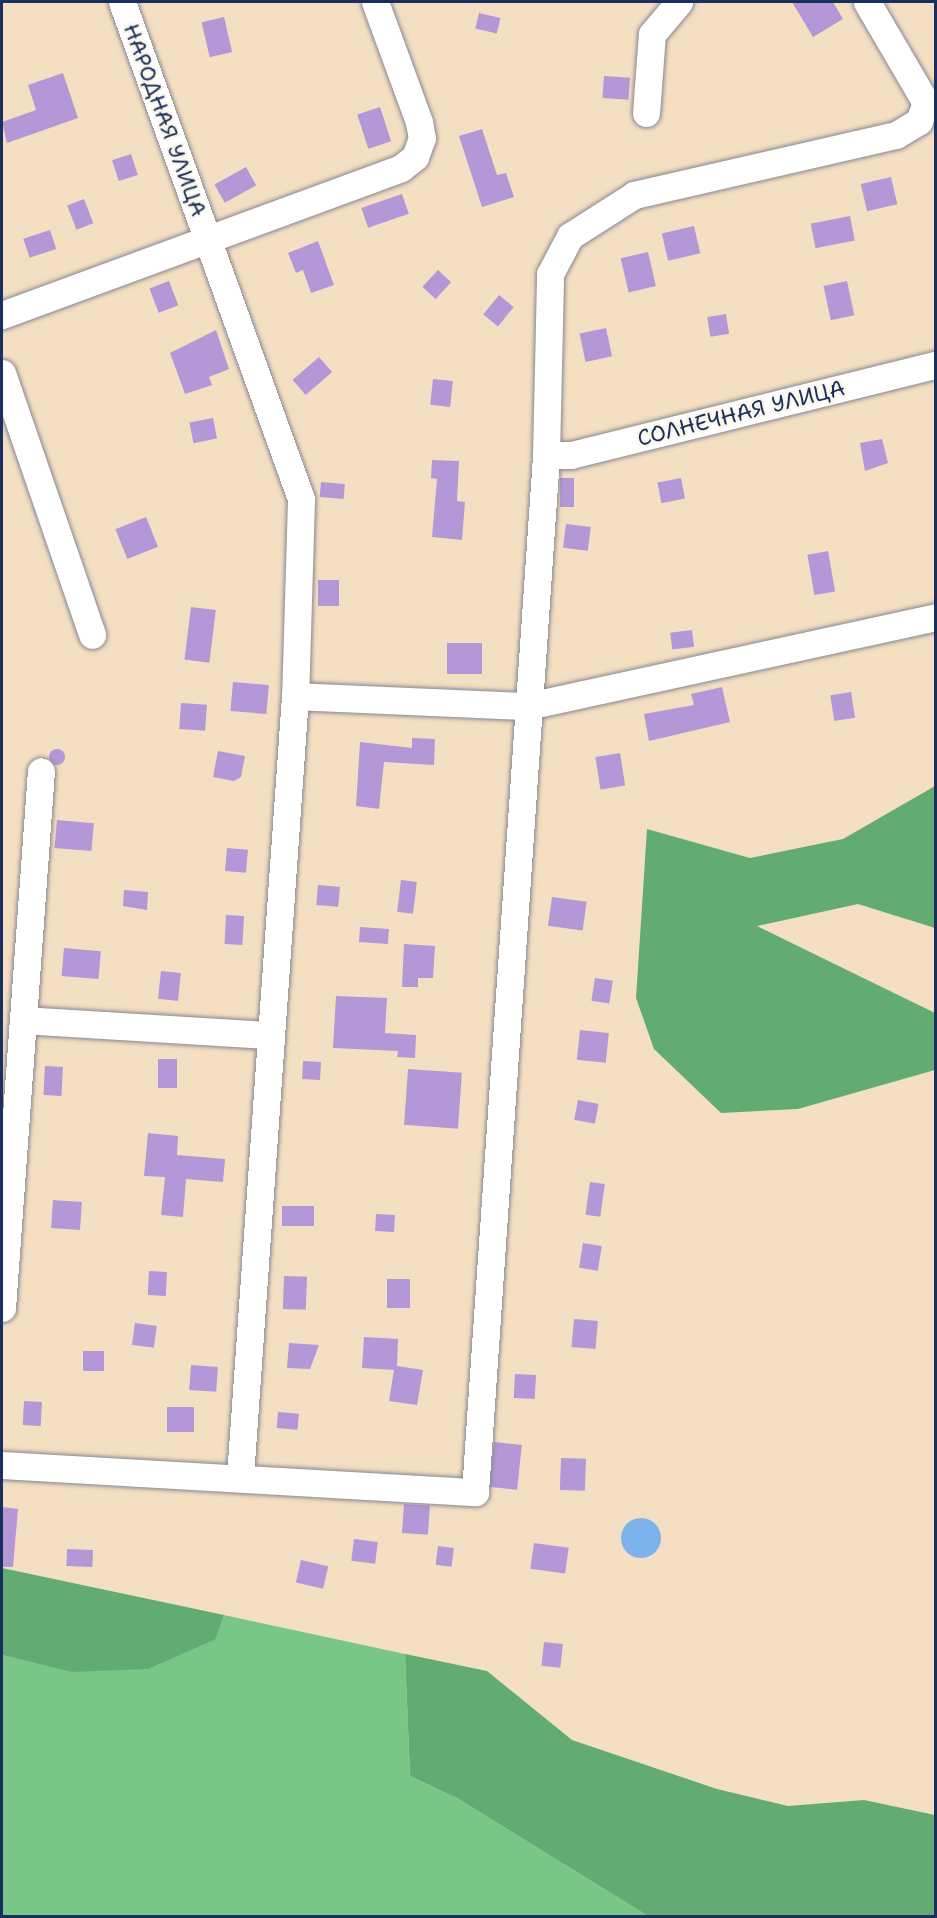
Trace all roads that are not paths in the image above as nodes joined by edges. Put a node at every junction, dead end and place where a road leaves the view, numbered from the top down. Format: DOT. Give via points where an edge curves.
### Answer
graph roads {
  1 [pos="122,2"];
  2 [pos="375,2"];
  3 [pos="679,2"];
  4 [pos="867,2"];
  5 [pos="646,113"];
  6 [pos="208,238"];
  7 [pos="2,315"];
  8 [pos="936,365"];
  9 [pos="2,373"];
  10 [pos="546,455"];
  11 [pos="936,617"];
  12 [pos="92,635"];
  13 [pos="295,696"];
  14 [pos="528,706"];
  15 [pos="41,771"];
  16 [pos="23,1020"];
  17 [pos="271,1035"];
  18 [pos="4,1230"];
  19 [pos="2,1308"];
  20 [pos="2,1465"];
  21 [pos="240,1476"];
  1 -- 6 [label="street, НАРОДНАЯ УЛИЦА"];
  2 -- 6 [label="street" via="419,122 422,138 415,157 401,168"];
  3 -- 5 [label="street" via="652,34"];
  4 -- 10 [label="street" via="926,103 920,121 896,135 634,195 570,236 550,274"];
  6 -- 7 [label="street"];
  6 -- 13 [label="street, НАРОДНАЯ УЛИЦА" via="301,499"];
  8 -- 10 [label="street, СОЛНЕЧНАЯ УЛИЦА" via="571,455"];
  9 -- 12 [label="street"];
  10 -- 14 [label="street"];
  11 -- 14 [label="street"];
  13 -- 14 [label="street"];
  13 -- 17 [label="street, НАРОДНАЯ УЛИЦА"];
  14 -- 21 [label="street" via="475,1491"];
  15 -- 16 [label="street"];
  16 -- 17 [label="street"];
  16 -- 18 [label="street"];
  17 -- 21 [label="street, НАРОДНАЯ УЛИЦА"];
  18 -- 19 [label="street"];
  20 -- 21 [label="street"];
}
